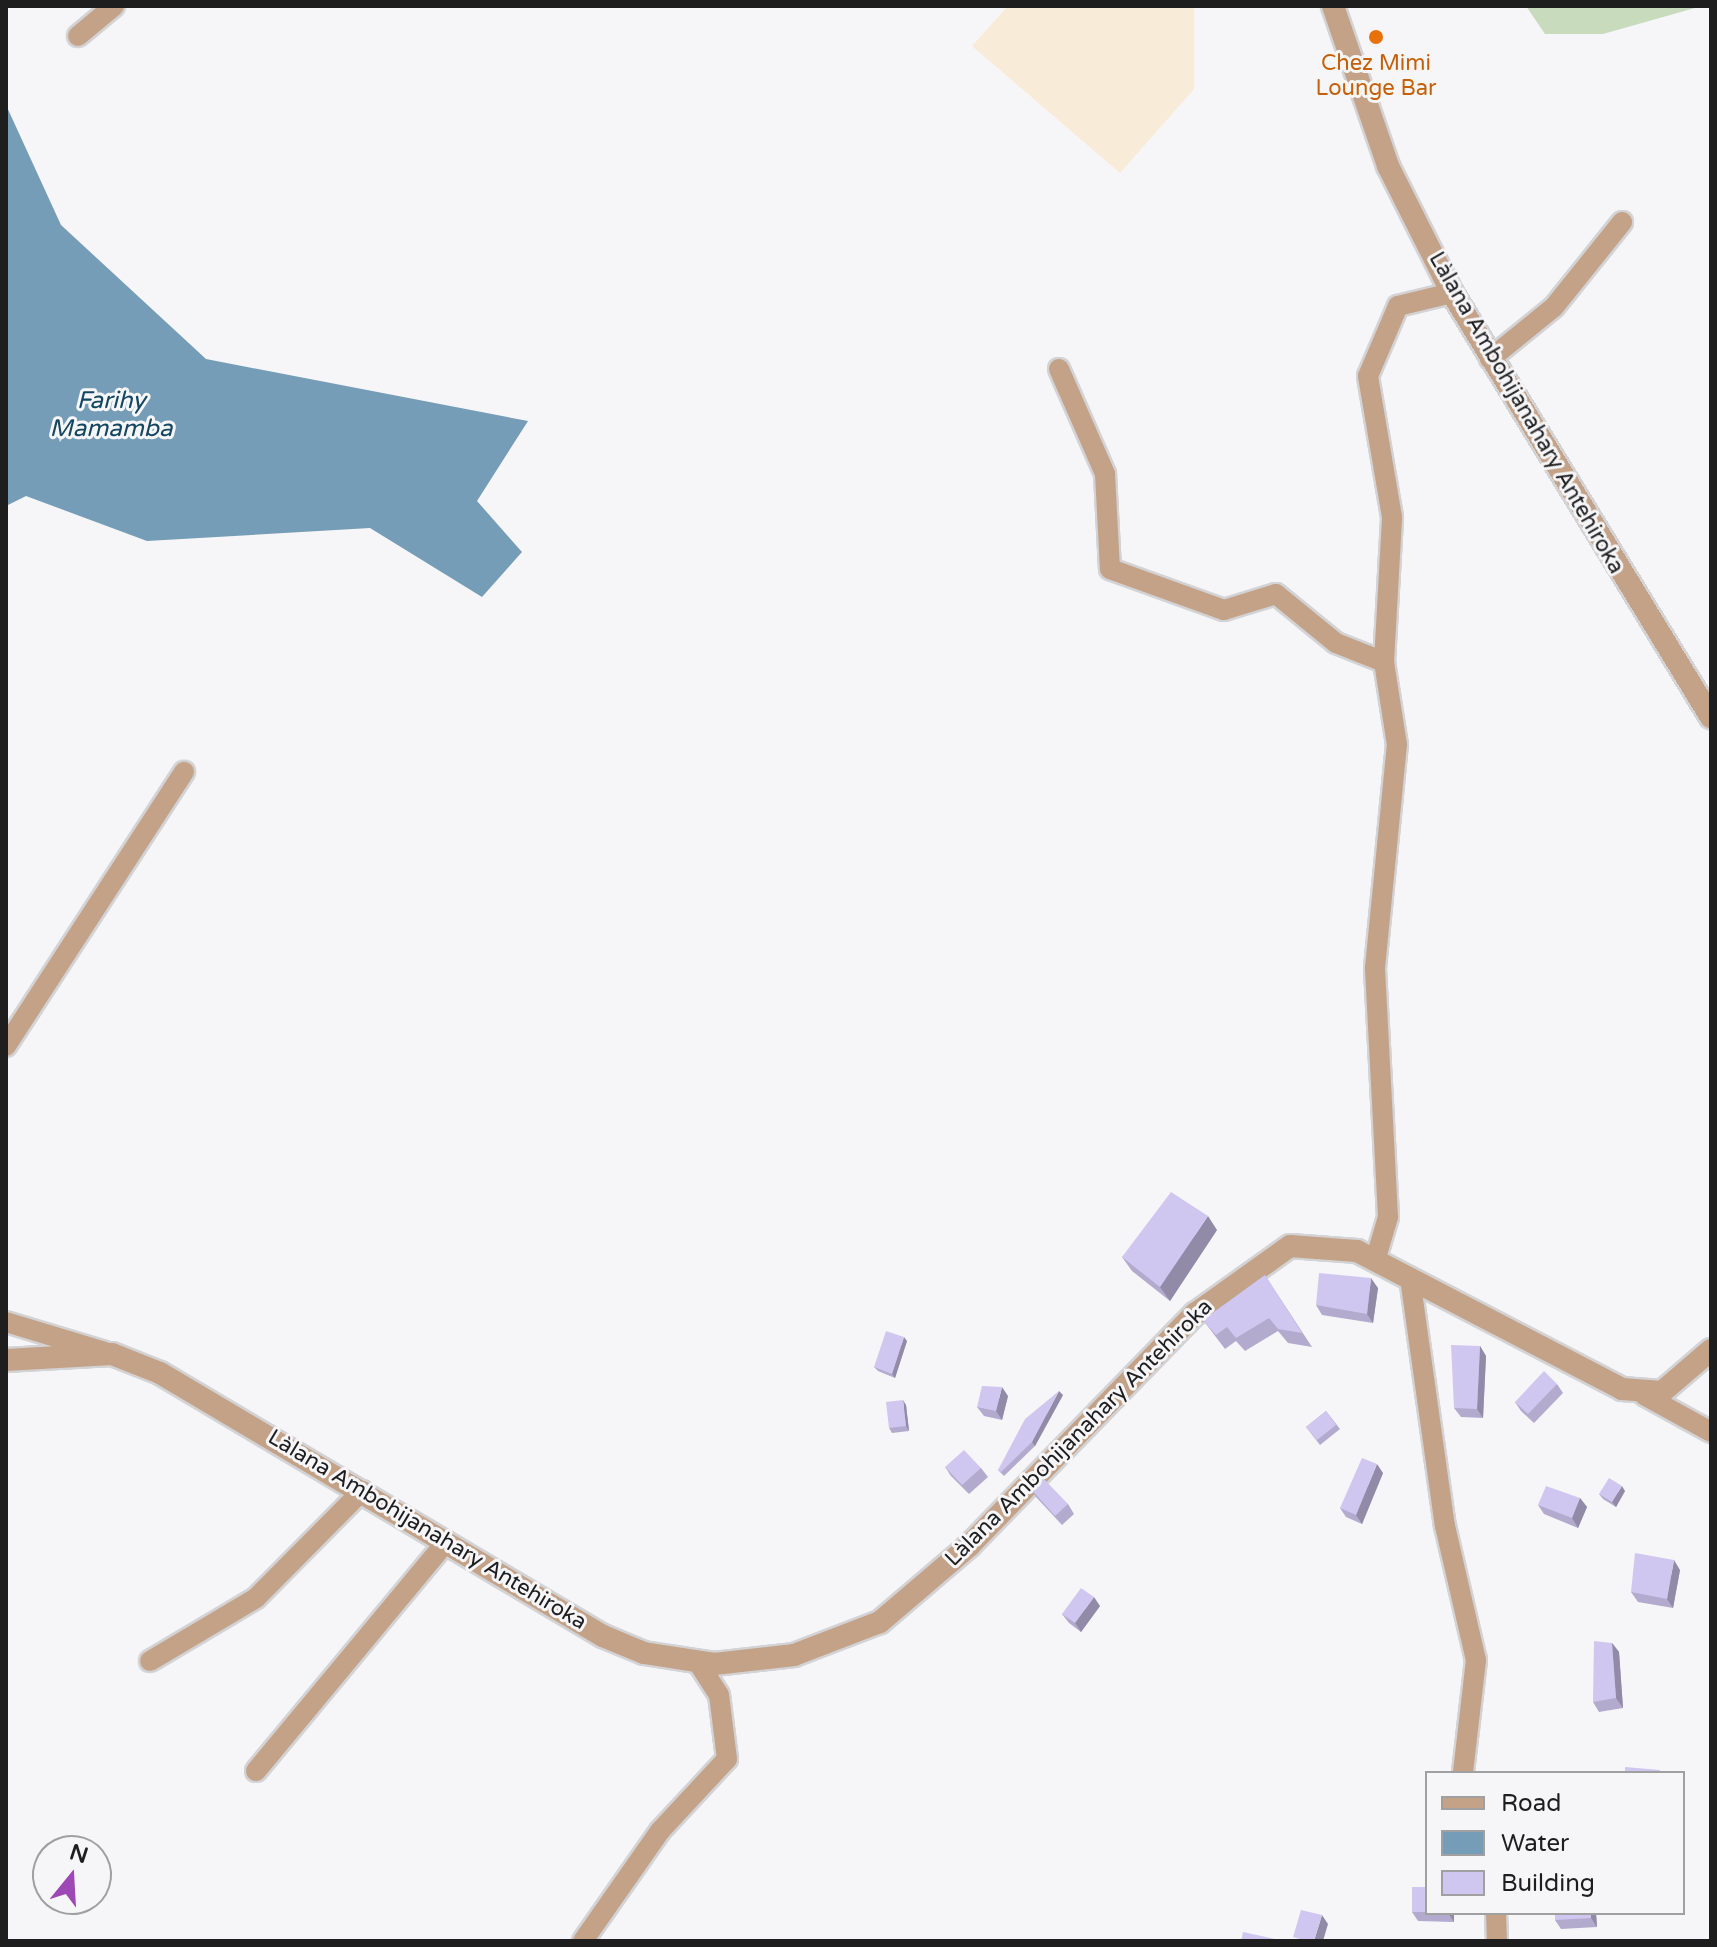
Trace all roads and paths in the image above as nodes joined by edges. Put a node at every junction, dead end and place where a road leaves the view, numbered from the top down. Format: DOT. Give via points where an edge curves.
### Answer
graph roads {
  1 [pos="114,6"];
  2 [pos="1333,6"];
  3 [pos="78,36"];
  4 [pos="1622,222"];
  5 [pos="1452,293"];
  6 [pos="1490,359"];
  7 [pos="1059,369"];
  8 [pos="1384,662"];
  9 [pos="1711,717"];
  10 [pos="184,772"];
  11 [pos="6,1046"];
  12 [pos="1375,1261"];
  13 [pos="1410,1278"];
  14 [pos="6,1322"];
  15 [pos="1711,1350"];
  16 [pos="112,1354"];
  17 [pos="6,1360"];
  18 [pos="1644,1395"];
  19 [pos="1711,1432"];
  20 [pos="362,1491"];
  21 [pos="446,1542"];
  22 [pos="150,1661"];
  23 [pos="697,1661"];
  24 [pos="256,1771"];
  25 [pos="1463,1771"];
  26 [pos="1496,1915"];
  27 [pos="583,1941"];
  28 [pos="1497,1941"];
  1 -- 3 [label="street"];
  2 -- 5 [label="street, Làlana Ambohijanahary Antehiroka" via="1388,166"];
  4 -- 6 [label="street" via="1554,307"];
  5 -- 6 [label="street, Làlana Ambohijanahary Antehiroka"];
  5 -- 8 [label="street" via="1398,306 1368,376 1392,517"];
  6 -- 9 [label="street, Làlana Ambohijanahary Antehiroka"];
  7 -- 8 [label="street" via="1105,474 1110,569 1224,610 1276,594 1336,643"];
  8 -- 12 [label="street" via="1397,745 1375,968 1388,1217"];
  10 -- 11 [label="street"];
  12 -- 13 [label="street, Làlana Ambohijanahary Antehiroka"];
  12 -- 23 [label="street, Làlana Ambohijanahary Antehiroka" via="1310,1243 1269,1259 1195,1314 969,1546 880,1622 794,1655"];
  13 -- 18 [label="street, Làlana Ambohijanahary Antehiroka" via="1603,1384"];
  13 -- 25 [label="street" via="1445,1526 1476,1660"];
  14 -- 16 [label="street"];
  15 -- 18 [label="street" via="1662,1392"];
  16 -- 17 [label="street, Làlana Ambohijanahary Antehiroka"];
  16 -- 20 [label="street, Làlana Ambohijanahary Antehiroka" via="204,1395"];
  18 -- 19 [label="street"];
  20 -- 21 [label="street, Làlana Ambohijanahary Antehiroka"];
  20 -- 22 [label="street" via="256,1598"];
  21 -- 23 [label="street, Làlana Ambohijanahary Antehiroka" via="603,1636"];
  21 -- 24 [label="street"];
  23 -- 27 [label="street" via="719,1695 727,1759 660,1831"];
  26 -- 28 [label="street"];
}
